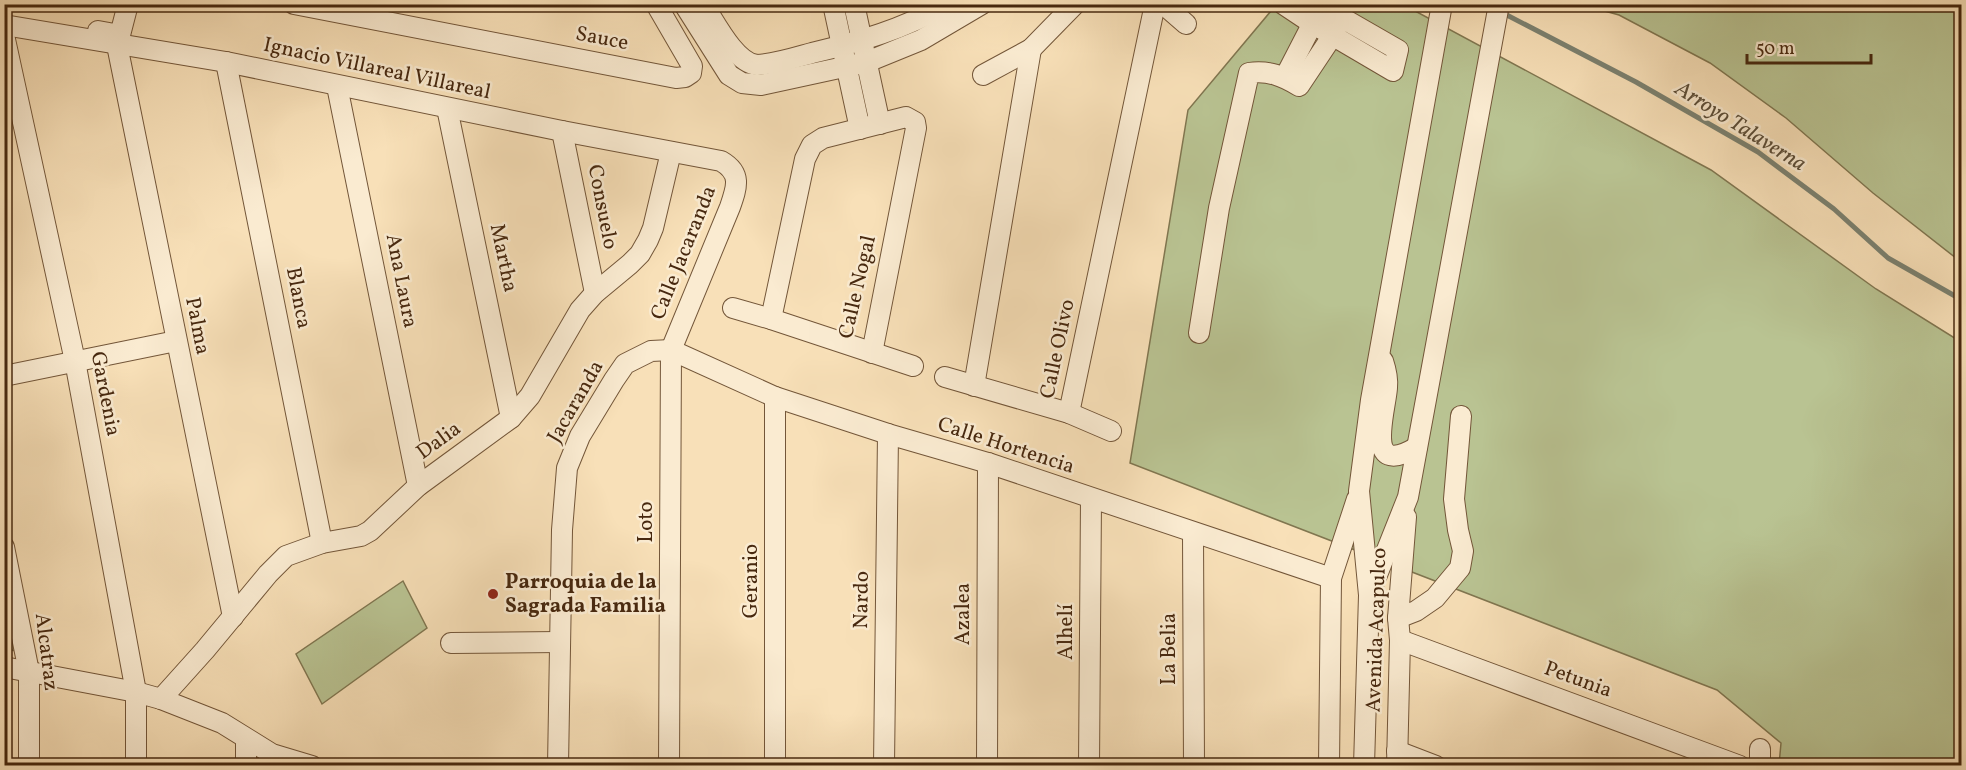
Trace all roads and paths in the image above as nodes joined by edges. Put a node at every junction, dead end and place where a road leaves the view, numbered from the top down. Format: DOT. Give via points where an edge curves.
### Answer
graph roads {
  1 [pos="128,4"];
  2 [pos="294,4"];
  3 [pos="656,4"];
  4 [pos="684,4"];
  5 [pos="703,4"];
  6 [pos="833,4"];
  7 [pos="855,4"];
  8 [pos="947,4"];
  9 [pos="982,4"];
  10 [pos="1075,4"];
  11 [pos="1155,4"];
  12 [pos="1163,4"];
  13 [pos="1283,4"];
  14 [pos="1442,4"];
  15 [pos="1499,4"];
  16 [pos="1319,5"];
  17 [pos="318,7"];
  18 [pos="4,12"];
  19 [pos="1341,17"];
  20 [pos="1186,24"];
  21 [pos="1313,24"];
  22 [pos="4,25"];
  23 [pos="4,35"];
  24 [pos="1333,35"];
  25 [pos="862,40"];
  26 [pos="117,45"];
  27 [pos="842,46"];
  28 [pos="1031,49"];
  29 [pos="226,62"];
  30 [pos="867,62"];
  31 [pos="846,67"];
  32 [pos="983,75"];
  33 [pos="1285,77"];
  34 [pos="337,86"];
  35 [pos="447,108"];
  36 [pos="880,124"];
  37 [pos="860,129"];
  38 [pos="562,131"];
  39 [pos="671,152"];
  40 [pos="735,173"];
  41 [pos="595,293"];
  42 [pos="733,308"];
  43 [pos="771,319"];
  44 [pos="1199,333"];
  45 [pos="176,342"];
  46 [pos="1380,349"];
  47 [pos="671,350"];
  48 [pos="872,353"];
  49 [pos="75,361"];
  50 [pos="913,366"];
  51 [pos="4,376"];
  52 [pos="945,377"];
  53 [pos="974,386"];
  54 [pos="776,397"];
  55 [pos="1069,413"];
  56 [pos="1461,416"];
  57 [pos="511,418"];
  58 [pos="1111,431"];
  59 [pos="888,434"];
  60 [pos="1417,447"];
  61 [pos="988,463"];
  62 [pos="418,486"];
  63 [pos="1359,491"];
  64 [pos="1407,496"];
  65 [pos="1091,499"];
  66 [pos="1193,533"];
  67 [pos="322,543"];
  68 [pos="4,547"];
  69 [pos="1331,578"];
  70 [pos="1368,595"];
  71 [pos="233,617"];
  72 [pos="1398,618"];
  73 [pos="1400,640"];
  74 [pos="560,642"];
  75 [pos="451,643"];
  76 [pos="4,667"];
  77 [pos="29,672"];
  78 [pos="136,692"];
  79 [pos="161,699"];
  80 [pos="246,739"];
  81 [pos="1397,758"];
  82 [pos="29,765"];
  83 [pos="136,765"];
  84 [pos="246,765"];
  85 [pos="312,765"];
  86 [pos="558,765"];
  87 [pos="669,765"];
  88 [pos="775,765"];
  89 [pos="884,765"];
  90 [pos="987,765"];
  91 [pos="1089,765"];
  92 [pos="1194,765"];
  93 [pos="1329,765"];
  94 [pos="1364,765"];
  95 [pos="1436,765"];
  96 [pos="1740,765"];
  1 -- 18 [label="street" via="120,35"];
  2 -- 17 [label="street, Sauce"];
  3 -- 17 [label="street, Sauce" via="690,62 689,75 676,78"];
  4 -- 31 [label="street" via="729,75 742,83 761,85"];
  5 -- 27 [label="street" via="740,57 751,65"];
  6 -- 27 [label="street"];
  7 -- 25 [label="street"];
  8 -- 25 [label="street" via="916,21"];
  9 -- 30 [label="street" via="921,40"];
  10 -- 28 [label="street"];
  11 -- 55 [label="street, Calle Olivo"];
  12 -- 20 [label="street"];
  13 -- 21 [label="street"];
  14 -- 46 [label="street"];
  15 -- 60 [label="street"];
  16 -- 19 [label="street"];
  16 -- 21 [label="street"];
  19 -- 24 [label="street"];
  19 -- 24 [label="street" via="1398,50 1393,71"];
  21 -- 24 [label="street"];
  21 -- 33 [label="street"];
  22 -- 26 [label="street, Ignacio Villareal Villareal"];
  23 -- 49 [label="street, Gardenia"];
  24 -- 33 [label="street" via="1299,86"];
  25 -- 27 [label="street"];
  25 -- 30 [label="street"];
  26 -- 29 [label="street, Ignacio Villareal Villareal"];
  26 -- 45 [label="street, Palma"];
  27 -- 31 [label="street"];
  28 -- 32 [label="street"];
  28 -- 53 [label="street"];
  29 -- 34 [label="street, Ignacio Villareal Villareal"];
  29 -- 67 [label="street, Blanca"];
  30 -- 31 [label="street"];
  30 -- 36 [label="street"];
  31 -- 37 [label="street"];
  33 -- 44 [label="street" via="1269,72 1249,73 1219,208"];
  34 -- 35 [label="street, Ignacio Villareal Villareal"];
  34 -- 62 [label="street, Ana Laura"];
  35 -- 38 [label="street, Ignacio Villareal Villareal"];
  35 -- 57 [label="street, Martha"];
  36 -- 37 [label="street, Calle Nogal"];
  36 -- 48 [label="street, Calle Nogal" via="906,117 915,122 916,128"];
  37 -- 43 [label="street, Calle Nogal" via="824,138 812,145 805,159"];
  38 -- 39 [label="street, Ignacio Villareal Villareal"];
  38 -- 41 [label="street, Consuelo"];
  39 -- 40 [label="street, Ignacio Villareal Villareal" via="721,160"];
  39 -- 41 [label="street, Dalia" via="648,240 640,254"];
  40 -- 47 [label="street, Calle Jacaranda" via="730,207"];
  41 -- 57 [label="street, Dalia" via="580,310 530,396"];
  42 -- 43 [label="street"];
  43 -- 48 [label="street, Calle Nogal"];
  45 -- 49 [label="street"];
  45 -- 71 [label="street, Palma"];
  46 -- 60 [label="street" via="1388,387 1379,436 1383,448 1390,455 1399,455"];
  46 -- 63 [label="street"];
  47 -- 54 [label="street, Calle Hortencia"];
  47 -- 74 [label="street, Jacaranda" via="651,351 625,364 570,457 564,485"];
  47 -- 87 [label="street, Loto"];
  48 -- 50 [label="street"];
  49 -- 51 [label="street"];
  49 -- 78 [label="street, Gardenia"];
  52 -- 53 [label="street, Calle Olivo"];
  53 -- 55 [label="street, Calle Olivo"];
  54 -- 59 [label="street, Calle Hortencia"];
  54 -- 88 [label="street, Geranio"];
  55 -- 58 [label="street"];
  56 -- 72 [label="street" via="1454,498 1463,551 1460,568 1435,598"];
  57 -- 62 [label="street, Dalia"];
  59 -- 61 [label="street, Calle Hortencia"];
  59 -- 89 [label="street, Nardo"];
  60 -- 64 [label="street"];
  61 -- 65 [label="street, Calle Hortencia"];
  61 -- 90 [label="street, Azalea"];
  62 -- 67 [label="street, Dalia" via="370,531"];
  63 -- 69 [label="street, Avenida Acapulco"];
  63 -- 70 [label="street"];
  64 -- 70 [label="street"];
  64 -- 72 [label="street, Avenida Acapulco"];
  65 -- 66 [label="street, Calle Hortencia"];
  65 -- 91 [label="street, Alhelí"];
  66 -- 69 [label="street, Calle Hortencia"];
  66 -- 92 [label="street, La Belia"];
  67 -- 71 [label="street, Dalia" via="286,556"];
  68 -- 77 [label="street, Alcatraz"];
  69 -- 93 [label="street, Avenida Acapulco"];
  70 -- 94 [label="street, Avenida Acapulco"];
  71 -- 79 [label="street, Dalia"];
  72 -- 73 [label="street, Avenida Acapulco"];
  73 -- 81 [label="street, Avenida Acapulco"];
  73 -- 96 [label="street, Petunia"];
  74 -- 75 [label="street"];
  74 -- 86 [label="street, Jacaranda"];
  76 -- 77 [label="street"];
  77 -- 78 [label="street"];
  77 -- 82 [label="street, Alcatraz"];
  78 -- 79 [label="street"];
  78 -- 83 [label="street, Gardenia"];
  79 -- 80 [label="street" via="222,723"];
  80 -- 84 [label="street"];
  80 -- 85 [label="street" via="272,754"];
  81 -- 95 [label="street"];
}
